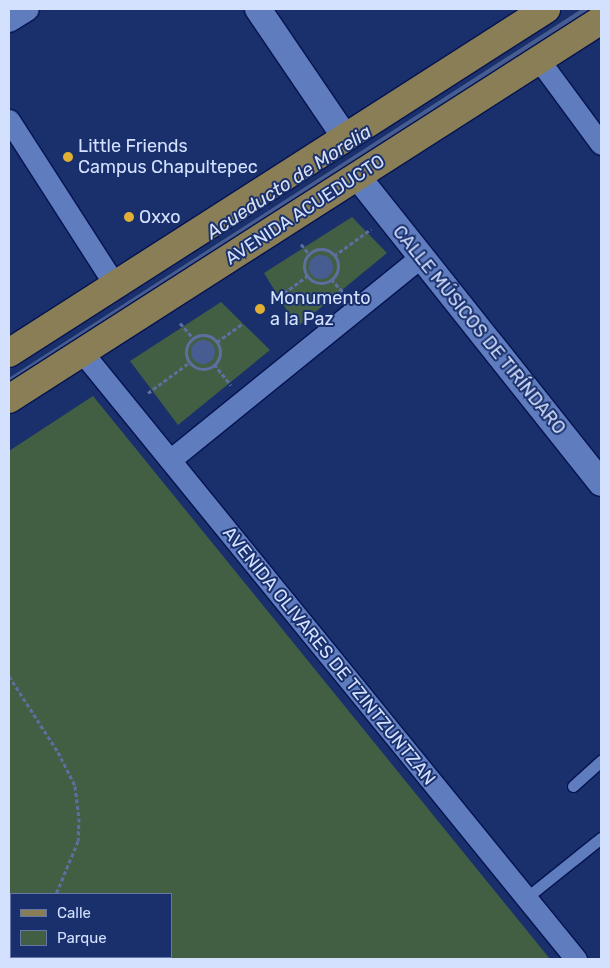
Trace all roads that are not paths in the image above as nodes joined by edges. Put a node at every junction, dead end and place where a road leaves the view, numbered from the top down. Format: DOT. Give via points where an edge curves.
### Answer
graph roads {
  1 [pos="28,9"];
  2 [pos="258,9"];
  3 [pos="546,9"];
  4 [pos="601,20"];
  5 [pos="9,21"];
  6 [pos="539,60"];
  7 [pos="10,126"];
  8 [pos="598,132"];
  9 [pos="345,137"];
  10 [pos="357,176"];
  11 [pos="421,257"];
  12 [pos="115,285"];
  13 [pos="82,352"];
  14 [pos="9,353"];
  15 [pos="9,399"];
  16 [pos="170,460"];
  17 [pos="601,483"];
  18 [pos="601,761"];
  19 [pos="573,786"];
  20 [pos="601,838"];
  21 [pos="526,898"];
  22 [pos="576,959"];
  1 -- 5 [label="street"];
  2 -- 9 [label="street"];
  3 -- 9 [label="main road"];
  4 -- 6 [label="main road, AVENIDA ACUEDUCTO"];
  6 -- 8 [label="street"];
  6 -- 10 [label="main road, AVENIDA ACUEDUCTO"];
  7 -- 12 [label="street"];
  9 -- 12 [label="main road"];
  10 -- 11 [label="street, CALLE MÚSICOS DE TIRÍNDARO"];
  10 -- 13 [label="main road, AVENIDA ACUEDUCTO"];
  11 -- 16 [label="street"];
  11 -- 17 [label="street, CALLE MÚSICOS DE TIRÍNDARO"];
  12 -- 14 [label="main road"];
  13 -- 15 [label="main road, AVENIDA ACUEDUCTO"];
  13 -- 16 [label="street, AVENIDA OLIVARES DE TZINTZUNTZAN"];
  16 -- 21 [label="street, AVENIDA OLIVARES DE TZINTZUNTZAN"];
  18 -- 19 [label="lane"];
  20 -- 21 [label="lane"];
  21 -- 22 [label="street, AVENIDA OLIVARES DE TZINTZUNTZAN"];
}
